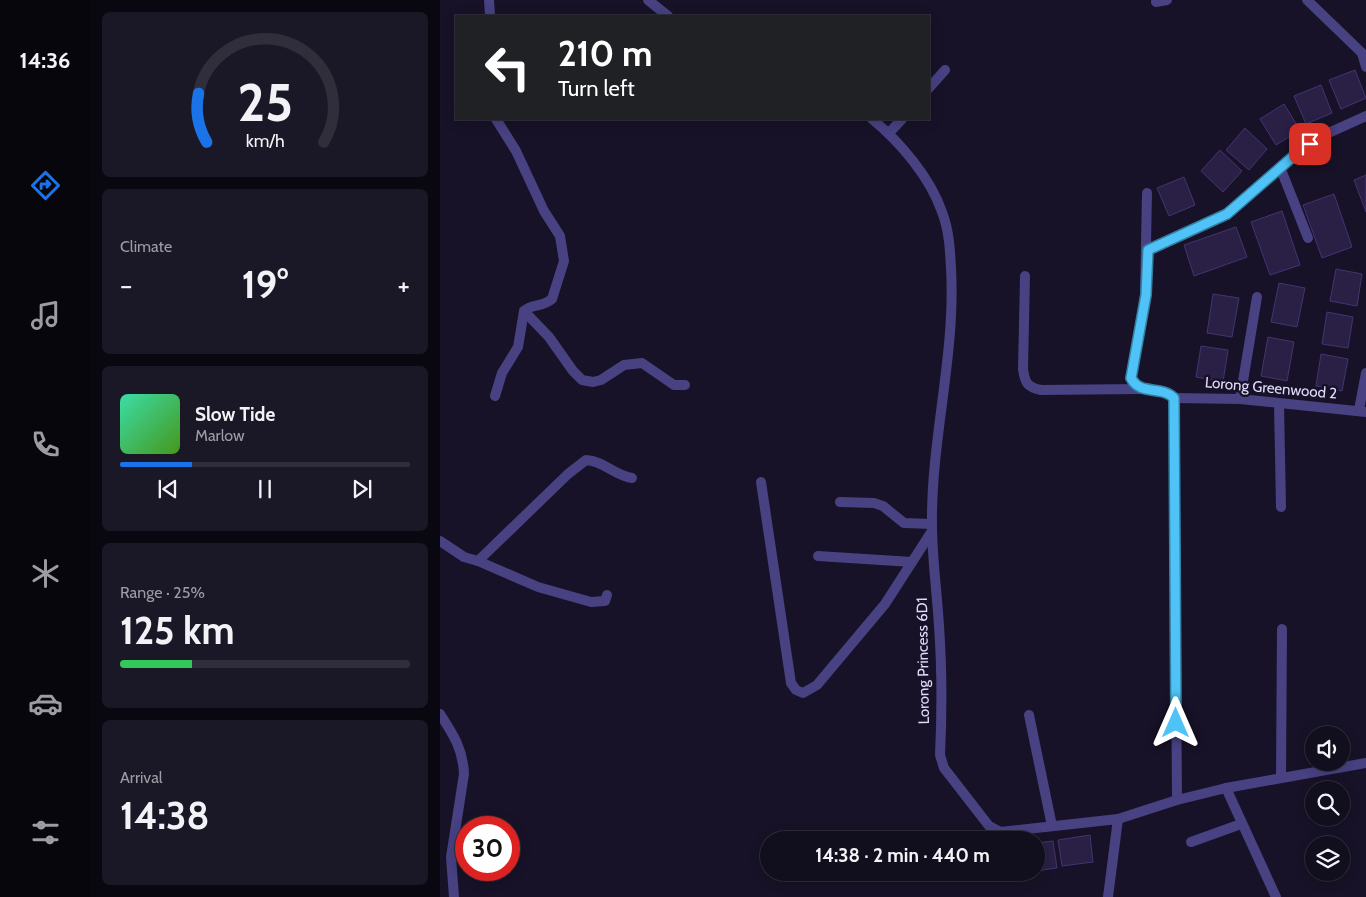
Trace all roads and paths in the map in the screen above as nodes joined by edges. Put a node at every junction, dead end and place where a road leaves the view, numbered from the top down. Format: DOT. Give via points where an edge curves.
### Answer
graph roads {
  1 [pos="489,0"];
  2 [pos="648,0"];
  3 [pos="1167,0"];
  4 [pos="1307,0"];
  5 [pos="1156,2"];
  6 [pos="490,15"];
  7 [pos="667,15"];
  8 [pos="1366,67"];
  9 [pos="945,70"];
  10 [pos="930,87"];
  11 [pos="1366,116"];
  12 [pos="497,120"];
  13 [pos="873,120"];
  14 [pos="901,120"];
  15 [pos="889,133"];
  16 [pos="1280,167"];
  17 [pos="1147,194"];
  18 [pos="1308,238"];
  19 [pos="1148,250"];
  20 [pos="1025,276"];
  21 [pos="1257,297"];
  22 [pos="524,311"];
  23 [pos="1366,373"];
  24 [pos="685,385"];
  25 [pos="1140,389"];
  26 [pos="495,396"];
  27 [pos="1174,398"];
  28 [pos="1240,399"];
  29 [pos="1279,404"];
  30 [pos="1363,411"];
  31 [pos="632,478"];
  32 [pos="761,482"];
  33 [pos="840,502"];
  34 [pos="1281,507"];
  35 [pos="932,527"];
  36 [pos="440,541"];
  37 [pos="818,556"];
  38 [pos="478,561"];
  39 [pos="912,562"];
  40 [pos="608,595"];
  41 [pos="1282,629"];
  42 [pos="440,714"];
  43 [pos="1029,715"];
  44 [pos="1366,763"];
  45 [pos="1282,778"];
  46 [pos="1226,788"];
  47 [pos="1177,800"];
  48 [pos="1118,819"];
  49 [pos="1241,824"];
  50 [pos="1052,826"];
  51 [pos="1191,842"];
  52 [pos="454,897"];
  53 [pos="1108,897"];
  54 [pos="1276,897"];
  1 -- 6 [label="street"];
  2 -- 7 [label="street"];
  3 -- 5 [label="street"];
  4 -- 8 [label="street" via="1362,53"];
  9 -- 10 [label="street"];
  11 -- 16 [label="street" via="1324,135"];
  12 -- 22 [label="street" via="516,151 544,211 560,236 564,250 564,261 552,299"];
  13 -- 15 [label="street, Lorong Princess 6D1"];
  14 -- 15 [label="street"];
  15 -- 35 [label="street, Lorong Princess 6D1" via="932,191 942,211 949,238 951,327 936,457"];
  16 -- 18 [label="street"];
  16 -- 19 [label="street" via="1227,214"];
  17 -- 19 [label="street"];
  19 -- 25 [label="street" via="1146,295 1131,366 1131,378"];
  20 -- 25 [label="street, Lorong Greenwood 2" via="1022,369 1030,388"];
  21 -- 28 [label="street"];
  22 -- 24 [label="street" via="582,380 593,382 624,365 642,363 674,384"];
  22 -- 26 [label="street" via="518,347 502,373"];
  23 -- 30 [label="street"];
  25 -- 27 [label="street, Lorong Greenwood 2" via="1163,392"];
  27 -- 28 [label="street, Lorong Greenwood 2"];
  27 -- 47 [label="street"];
  28 -- 29 [label="street, Lorong Greenwood 2"];
  29 -- 30 [label="street, Lorong Greenwood 2"];
  29 -- 34 [label="street"];
  31 -- 38 [label="street" via="621,477 596,460 586,460"];
  32 -- 39 [label="street" via="791,683 796,690 804,693 818,684 885,604"];
  33 -- 35 [label="street" via="874,503 904,523"];
  35 -- 39 [label="street"];
  35 -- 50 [label="street, Lorong Princess 6D1" via="939,628 941,762 993,830"];
  36 -- 38 [label="street" via="464,558"];
  37 -- 39 [label="street"];
  38 -- 40 [label="street" via="538,587 591,602 605,600"];
  41 -- 45 [label="street"];
  42 -- 52 [label="street" via="459,744 464,763 451,857"];
  43 -- 50 [label="street"];
  44 -- 45 [label="street, Lorong Princess 6D1"];
  45 -- 46 [label="street, Lorong Princess 6D1"];
  46 -- 47 [label="street, Lorong Princess 6D1"];
  46 -- 49 [label="street"];
  47 -- 48 [label="street, Lorong Princess 6D1"];
  48 -- 50 [label="street, Lorong Princess 6D1"];
  48 -- 53 [label="street"];
  49 -- 51 [label="street"];
  49 -- 54 [label="street"];
}
